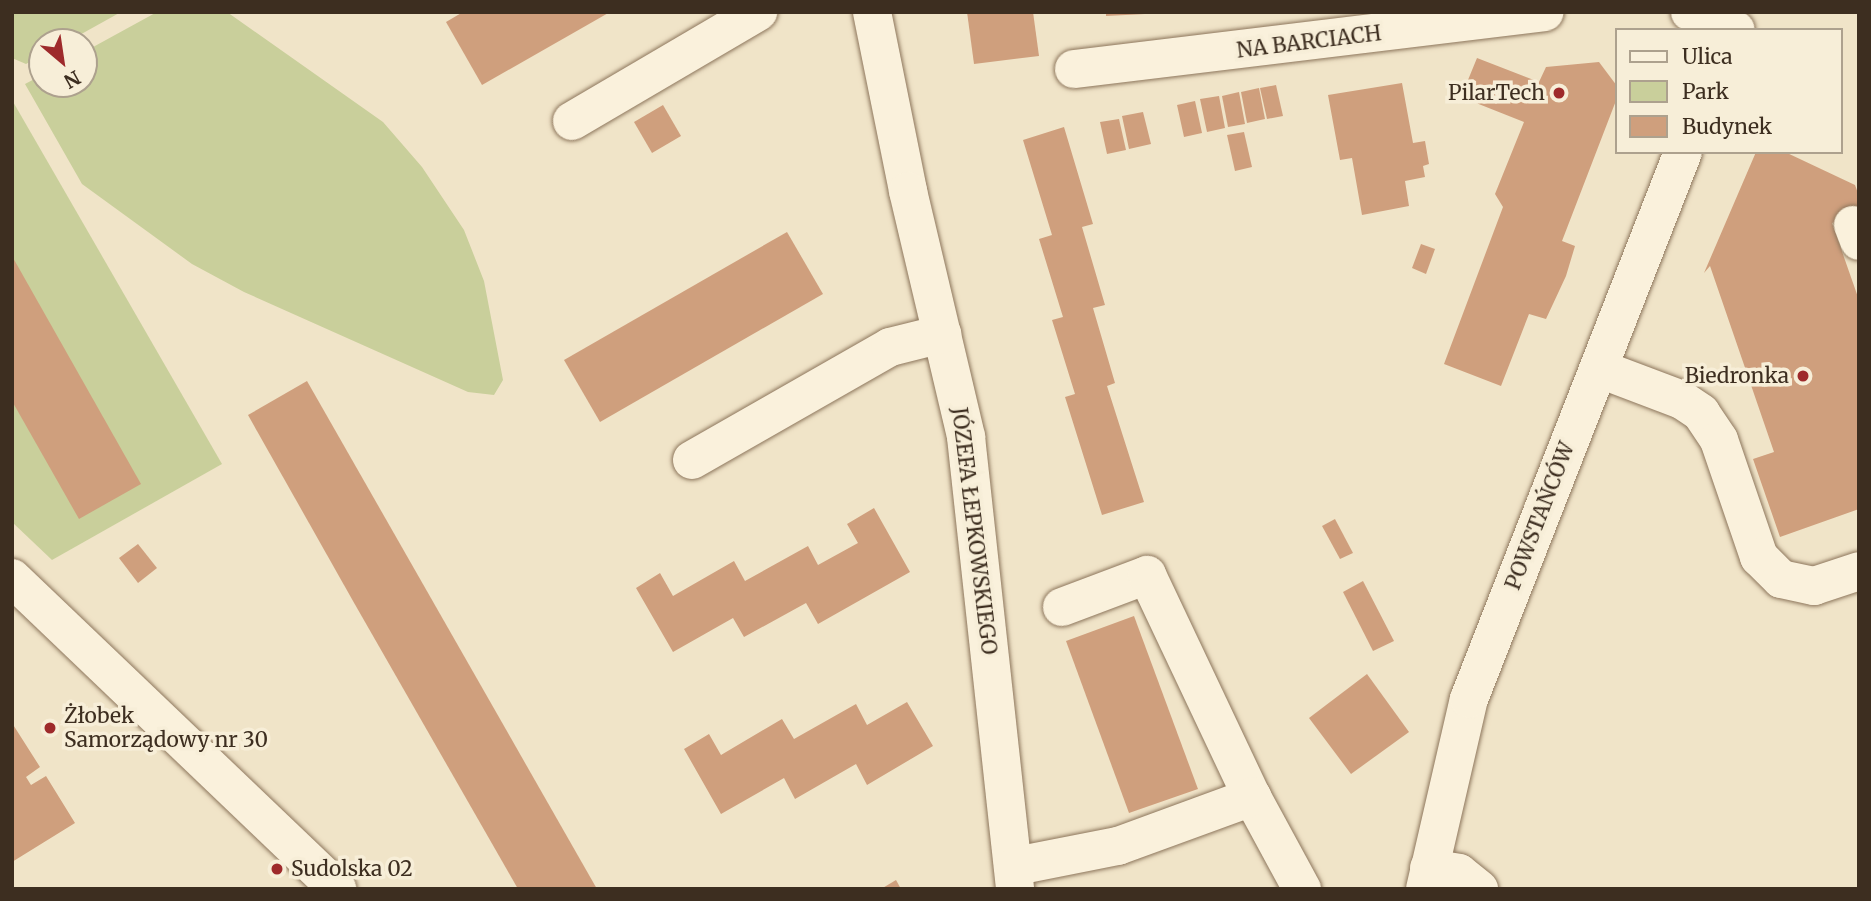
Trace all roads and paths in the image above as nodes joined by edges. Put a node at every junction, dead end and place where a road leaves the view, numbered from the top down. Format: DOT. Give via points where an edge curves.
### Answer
graph roads {
  1 [pos="758,12"];
  2 [pos="872,12"];
  3 [pos="1545,12"];
  4 [pos="1690,12"];
  5 [pos="1753,12"];
  6 [pos="1732,28"];
  7 [pos="1739,28"];
  8 [pos="1074,69"];
  9 [pos="572,121"];
  10 [pos="1682,154"];
  11 [pos="942,334"];
  12 [pos="1600,369"];
  13 [pos="692,460"];
  14 [pos="1859,571"];
  15 [pos="12,578"];
  16 [pos="1062,607"];
  17 [pos="1252,797"];
  18 [pos="1016,877"];
  19 [pos="1427,878"];
  20 [pos="337,889"];
  21 [pos="1302,889"];
  22 [pos="1479,889"];
  1 -- 9 [label="street"];
  2 -- 11 [label="street, JÓZEFA ŁEPKOWSKIEGO"];
  3 -- 8 [label="street, NA BARCIACH"];
  4 -- 6 [label="street"];
  5 -- 7 [label="street"];
  10 -- 12 [label="street, POWSTAŃCÓW"];
  11 -- 13 [label="street" via="890,347"];
  11 -- 18 [label="street, JÓZEFA ŁEPKOWSKIEGO" via="966,437"];
  12 -- 14 [label="street" via="1682,400 1701,413 1719,440 1759,557 1781,579 1815,586"];
  12 -- 19 [label="street, POWSTAŃCÓW" via="1469,699"];
  15 -- 20 [label="street"];
  16 -- 17 [label="street" via="1147,575"];
  17 -- 18 [label="street"];
  17 -- 21 [label="street"];
  19 -- 22 [label="street" via="1459,873"];
}
